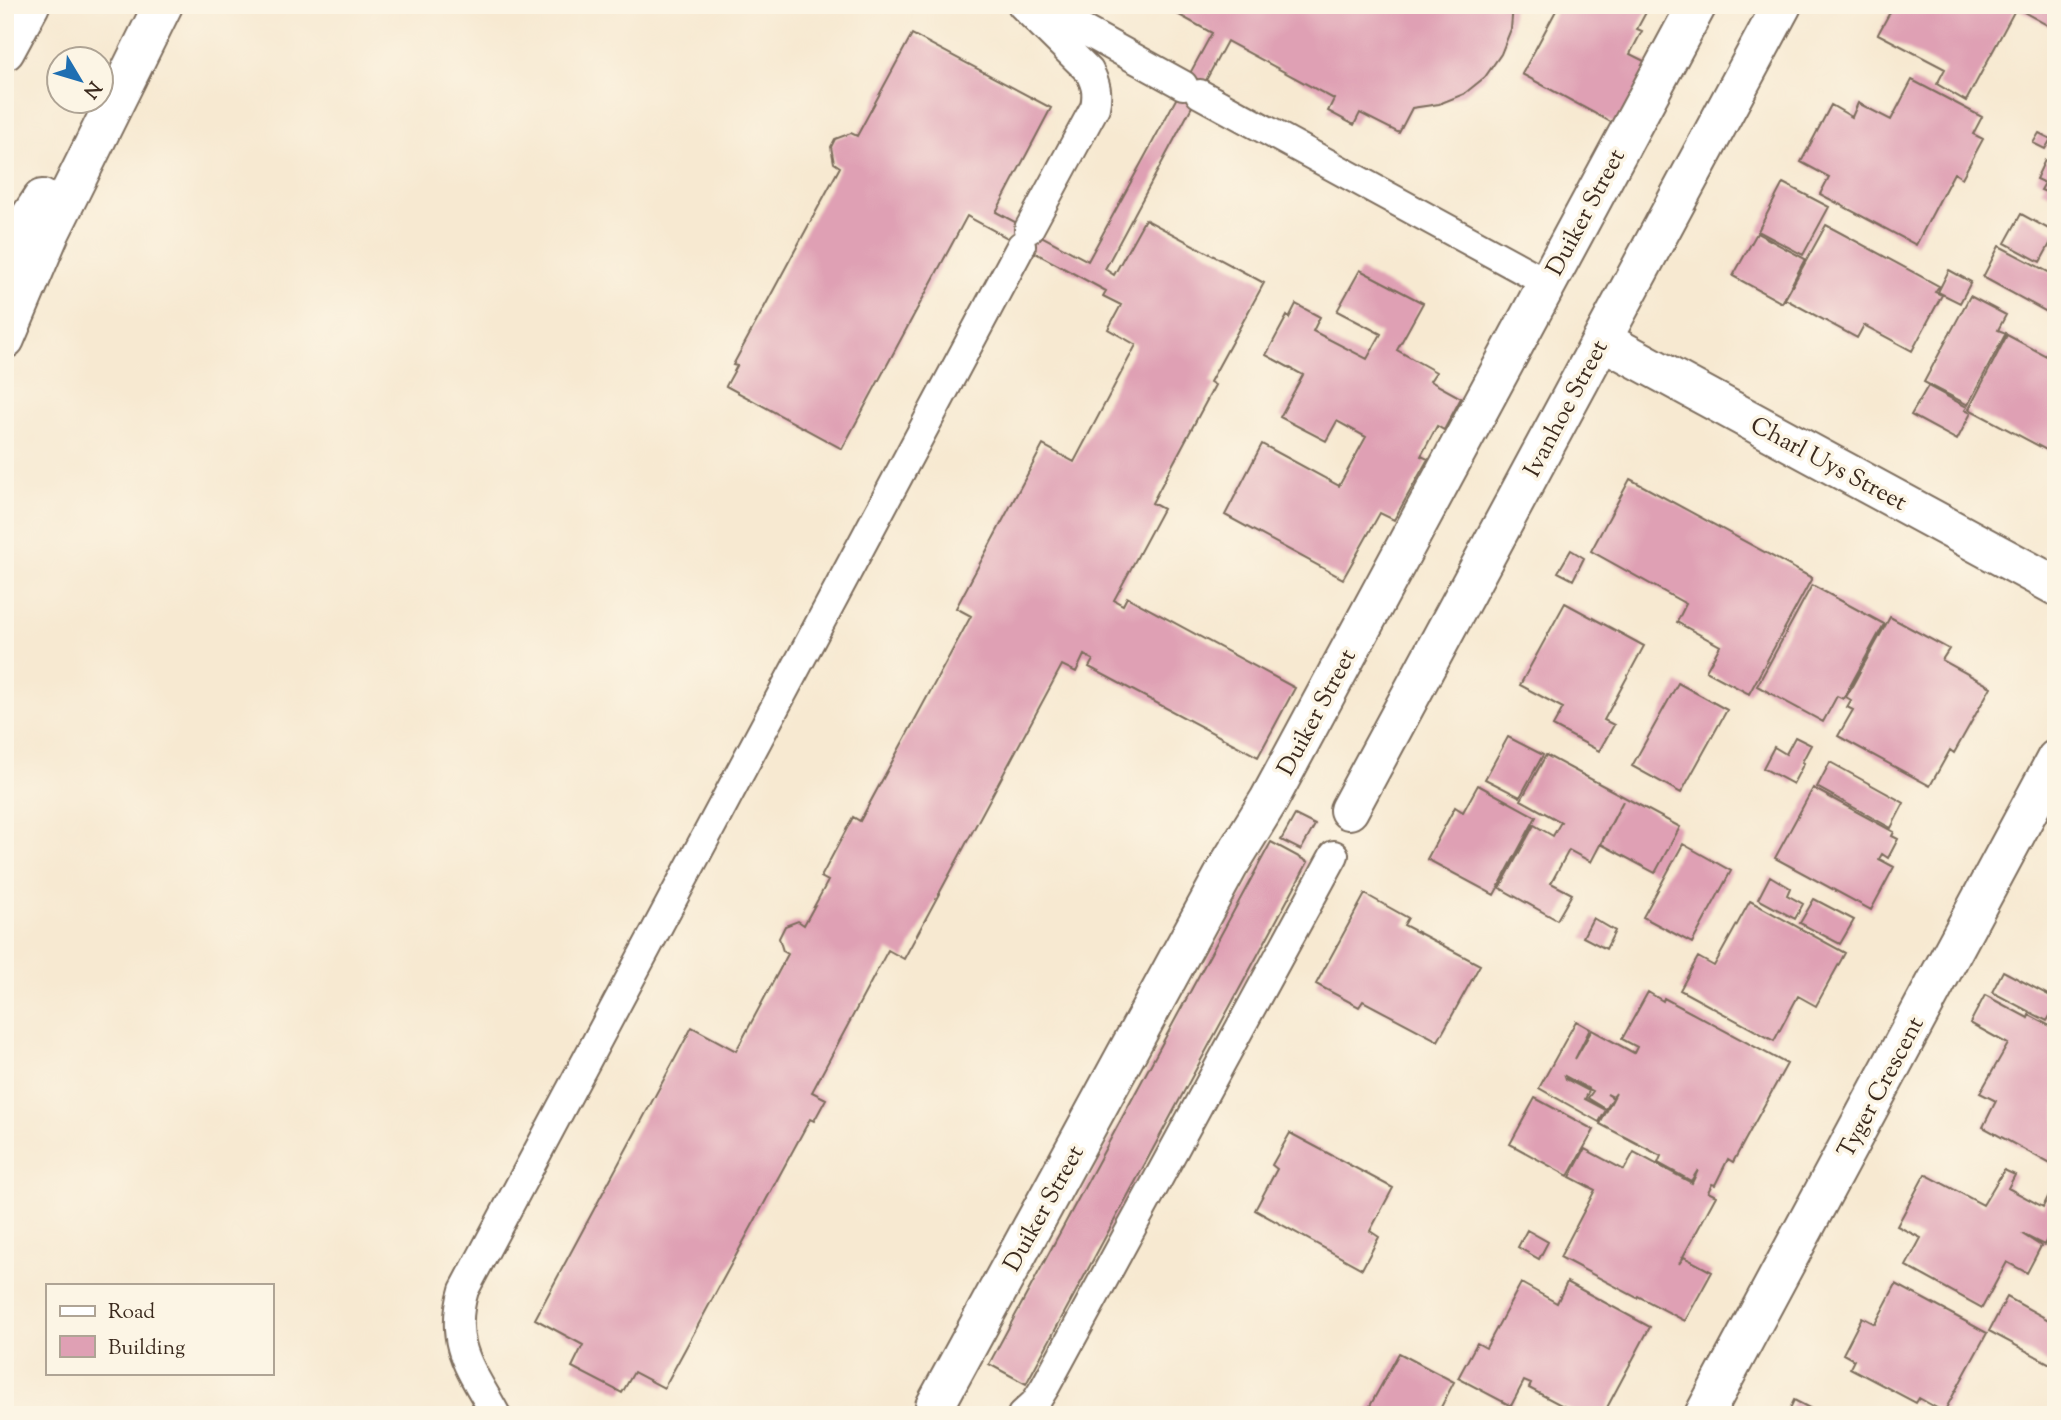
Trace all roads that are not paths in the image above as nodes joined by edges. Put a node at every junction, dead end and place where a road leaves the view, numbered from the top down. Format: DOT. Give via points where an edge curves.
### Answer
graph roads {
  1 [pos="30,5"];
  2 [pos="163,5"];
  3 [pos="1022,5"];
  4 [pos="1038,5"];
  5 [pos="1697,5"];
  6 [pos="1782,5"];
  7 [pos="5,51"];
  8 [pos="139,51"];
  9 [pos="5,266"];
  10 [pos="1547,283"];
  11 [pos="5,339"];
  12 [pos="1602,340"];
  13 [pos="2056,586"];
  14 [pos="2056,759"];
  15 [pos="1349,810"];
  16 [pos="1334,855"];
  17 [pos="939,1412"];
  18 [pos="496,1415"];
  19 [pos="1022,1415"];
  20 [pos="1704,1415"];
  1 -- 7 [label="street"];
  2 -- 8 [label="street"];
  3 -- 18 [label="lane" via="1089,71 1096,83 1095,107 464,1290 458,1308 461,1348"];
  4 -- 10 [label="lane"];
  5 -- 10 [label="street, Duiker Street"];
  6 -- 12 [label="street, Ivanhoe Street"];
  8 -- 9 [label="street" via="25,225"];
  8 -- 11 [label="street" via="50,233"];
  10 -- 17 [label="street, Duiker Street" via="1269,800 1229,865"];
  12 -- 13 [label="street, Charl Uys Street"];
  12 -- 15 [label="street, Ivanhoe Street"];
  14 -- 20 [label="street, Tyger Crescent"];
  16 -- 19 [label="lane" via="1045,1387"];
}
